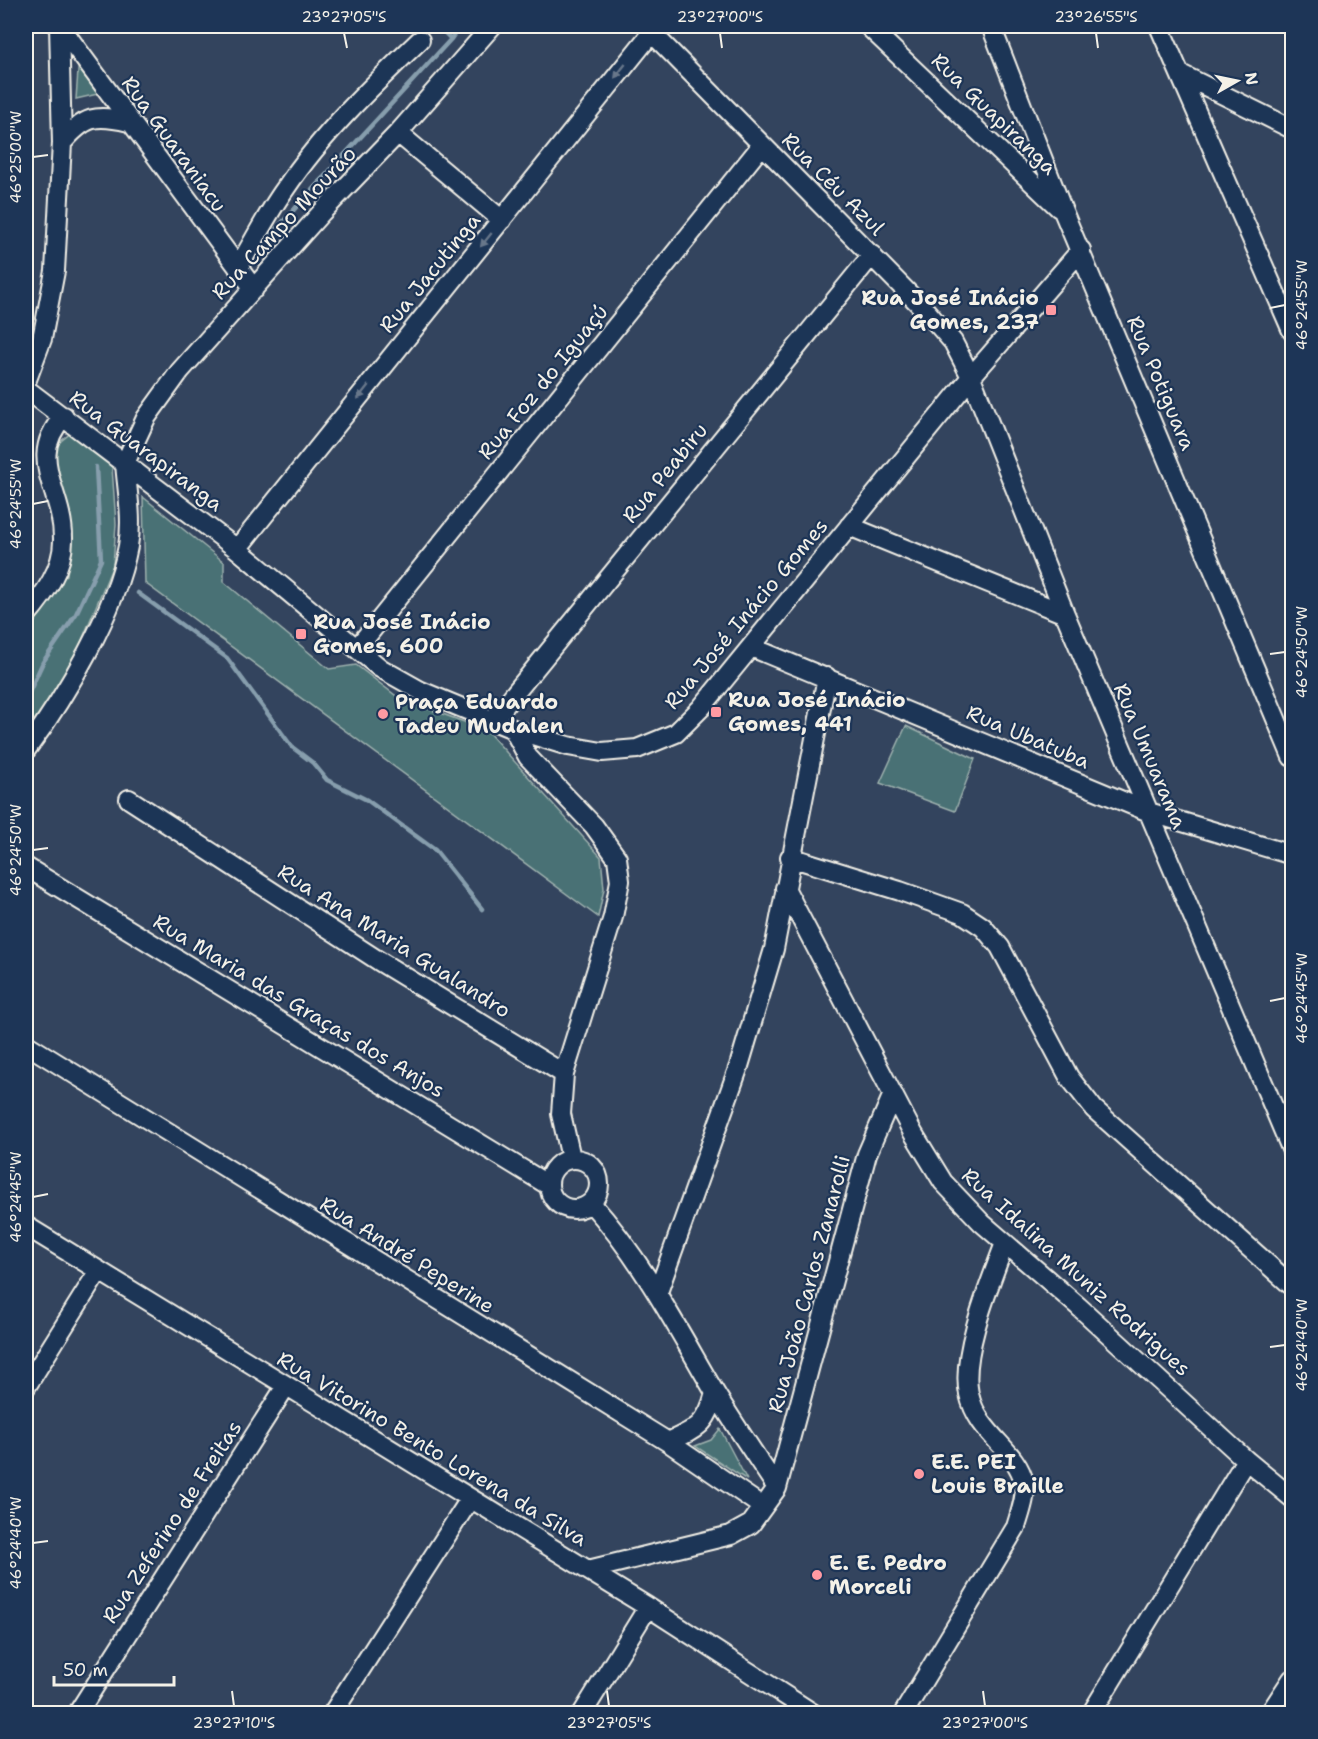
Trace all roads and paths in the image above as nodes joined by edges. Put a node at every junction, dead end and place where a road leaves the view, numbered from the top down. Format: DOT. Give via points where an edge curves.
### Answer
graph roads {
  1 [pos="59,26"];
  2 [pos="492,26"];
  3 [pos="868,26"];
  4 [pos="991,26"];
  5 [pos="1159,26"];
  6 [pos="654,29"];
  7 [pos="420,40"];
  8 [pos="1181,74"];
  9 [pos="129,122"];
  10 [pos="1293,129"];
  11 [pos="398,134"];
  12 [pos="62,142"];
  13 [pos="762,145"];
  14 [pos="1063,211"];
  15 [pos="502,220"];
  16 [pos="1081,250"];
  17 [pos="872,255"];
  18 [pos="238,268"];
  19 [pos="254,289"];
  20 [pos="1284,295"];
  21 [pos="1293,331"];
  22 [pos="971,377"];
  23 [pos="26,382"];
  24 [pos="26,389"];
  25 [pos="64,416"];
  26 [pos="125,463"];
  27 [pos="849,526"];
  28 [pos="237,549"];
  29 [pos="1065,614"];
  30 [pos="26,616"];
  31 [pos="358,647"];
  32 [pos="752,647"];
  33 [pos="827,677"];
  34 [pos="493,720"];
  35 [pos="513,729"];
  36 [pos="26,750"];
  37 [pos="1293,757"];
  38 [pos="129,799"];
  39 [pos="1149,812"];
  40 [pos="1293,855"];
  41 [pos="790,856"];
  42 [pos="26,867"];
  43 [pos="785,888"];
  44 [pos="26,1044"];
  45 [pos="564,1074"];
  46 [pos="893,1094"];
  47 [pos="1293,1151"];
  48 [pos="571,1158"];
  49 [pos="549,1185"];
  50 [pos="591,1203"];
  51 [pos="26,1226"];
  52 [pos="1005,1243"];
  53 [pos="98,1272"];
  54 [pos="1293,1286"];
  55 [pos="658,1292"];
  56 [pos="286,1386"];
  57 [pos="26,1388"];
  58 [pos="715,1393"];
  59 [pos="668,1442"];
  60 [pos="1246,1460"];
  61 [pos="777,1488"];
  62 [pos="470,1498"];
  63 [pos="1293,1498"];
  64 [pos="763,1507"];
  65 [pos="588,1570"];
  66 [pos="648,1607"];
  67 [pos="1293,1678"];
  68 [pos="77,1713"];
  69 [pos="332,1713"];
  70 [pos="582,1713"];
  71 [pos="814,1713"];
  72 [pos="903,1713"];
  73 [pos="1091,1713"];
  74 [pos="1269,1713"];
  1 -- 9 [label="street, Rua Guaraniacu"];
  1 -- 12 [label="street"];
  2 -- 11 [label="street, Rua Campo Mourão"];
  3 -- 14 [label="street, Rua Guapiranga"];
  4 -- 14 [label="street, Rua Potiguara"];
  5 -- 8 [label="street"];
  6 -- 13 [label="street, Rua Céu Azul"];
  6 -- 15 [label="street, Rua Jacutinga, one-way"];
  7 -- 18 [label="street" via="370,88 303,165"];
  8 -- 10 [label="street"];
  8 -- 20 [label="street"];
  9 -- 12 [label="street" via="106,117 87,119"];
  9 -- 18 [label="street, Rua Guaraniacu"];
  11 -- 15 [label="street"];
  11 -- 19 [label="street, Rua Campo Mourão"];
  12 -- 23 [label="street" via="55,271 42,339"];
  13 -- 17 [label="street, Rua Céu Azul"];
  13 -- 31 [label="street, Rua Foz do Iguaçú"];
  14 -- 16 [label="street, Rua Potiguara"];
  15 -- 28 [label="street, Rua Jacutinga, one-way"];
  16 -- 22 [label="street, Rua José Inácio Gomes"];
  16 -- 37 [label="street, Rua Potiguara"];
  17 -- 22 [label="street, Rua Céu Azul" via="953,342"];
  17 -- 34 [label="street, Rua Peabiru"];
  18 -- 19 [label="street, Rua Guaraniacu"];
  19 -- 26 [label="street, Rua Campo Mourão" via="180,371 146,418"];
  20 -- 21 [label="street"];
  22 -- 27 [label="street, Rua José Inácio Gomes"];
  22 -- 29 [label="street, Rua Umuarama"];
  24 -- 25 [label="street, Rua Guarapiranga"];
  25 -- 26 [label="street, Rua Guarapiranga"];
  25 -- 30 [label="street" via="50,431 45,446 64,540 45,594"];
  26 -- 28 [label="street, Rua Guarapiranga"];
  26 -- 36 [label="street" via="129,519 123,565 81,662"];
  27 -- 29 [label="street"];
  27 -- 32 [label="street, Rua José Inácio Gomes"];
  28 -- 31 [label="street, Rua José Inácio Gomes"];
  29 -- 39 [label="street, Rua Umuarama"];
  31 -- 34 [label="street, Rua José Inácio Gomes" via="380,668 421,691"];
  32 -- 33 [label="street, Rua Ubatuba"];
  32 -- 35 [label="street, Rua José Inácio Gomes" via="676,733 637,749 602,752"];
  33 -- 39 [label="street, Rua Ubatuba"];
  33 -- 41 [label="street"];
  34 -- 35 [label="street, Rua José Inácio Gomes"];
  35 -- 45 [label="street" via="528,757 594,826 617,858 620,881 613,916"];
  38 -- 45 [label="street, Rua Ana Maria Gualandro" via="379,961"];
  39 -- 40 [label="street, Rua Ubatuba"];
  39 -- 47 [label="street, Rua Umuarama"];
  41 -- 43 [label="street"];
  41 -- 54 [label="street" via="962,913 983,927 1000,947 1069,1077 1094,1109"];
  42 -- 49 [label="street, Rua Maria das Graças dos Anjos"];
  43 -- 46 [label="street, Rua Idalina Muniz Rodrigues"];
  43 -- 55 [label="street" via="774,949 739,1066"];
  44 -- 59 [label="street, Rua André Peperine"];
  45 -- 48 [label="street" via="561,1114"];
  46 -- 52 [label="street, Rua Idalina Muniz Rodrigues" via="943,1182"];
  46 -- 61 [label="street, Rua João Carlos Zanarolli" via="867,1154"];
  48 -- 49 [label="street" via="552,1170"];
  48 -- 50 [label="street" via="586,1161 597,1173 599,1189"];
  49 -- 50 [label="street" via="550,1193 561,1206 576,1209"];
  50 -- 55 [label="street" via="619,1234"];
  51 -- 53 [label="street, Rua Vitorino Bento Lorena da Silva"];
  52 -- 60 [label="street, Rua Idalina Muniz Rodrigues"];
  52 -- 72 [label="street" via="980,1314 970,1355 968,1392 978,1422 1014,1461 1024,1483 1024,1502 1016,1527"];
  53 -- 56 [label="street, Rua Vitorino Bento Lorena da Silva"];
  53 -- 57 [label="street"];
  55 -- 58 [label="street"];
  56 -- 62 [label="street, Rua Vitorino Bento Lorena da Silva"];
  56 -- 68 [label="street, Rua Zeferino de Freitas"];
  58 -- 59 [label="street" via="706,1419 694,1431"];
  58 -- 61 [label="street"];
  59 -- 64 [label="street, Rua André Peperine"];
  60 -- 63 [label="street, Rua Idalina Muniz Rodrigues"];
  60 -- 73 [label="street"];
  61 -- 64 [label="street"];
  62 -- 65 [label="street, Rua Vitorino Bento Lorena da Silva"];
  62 -- 69 [label="street"];
  64 -- 65 [label="street" via="751,1524 731,1535"];
  65 -- 66 [label="street, Rua Vitorino Bento Lorena da Silva"];
  66 -- 70 [label="street"];
  66 -- 71 [label="street, Rua Vitorino Bento Lorena da Silva"];
  67 -- 74 [label="street"];
}
